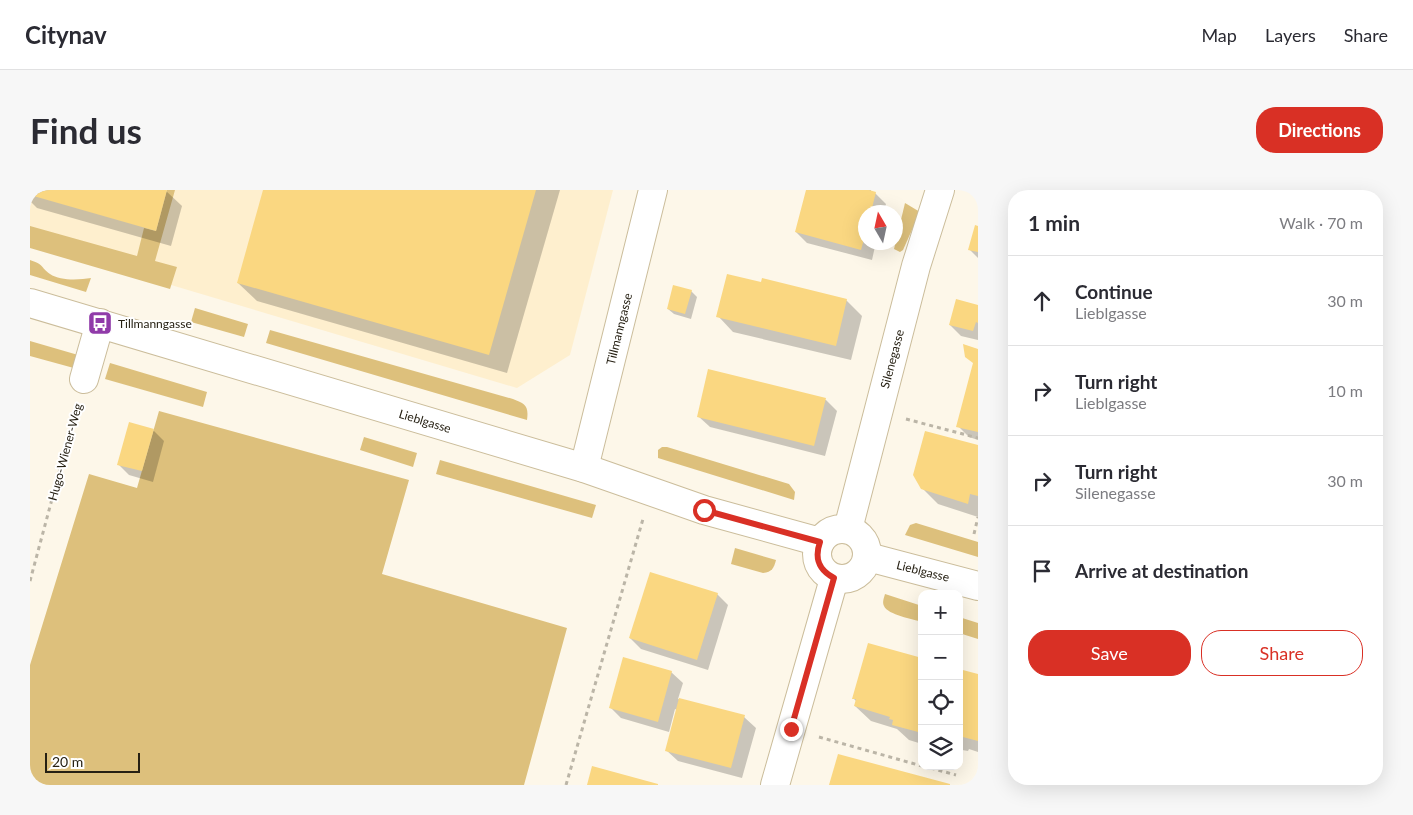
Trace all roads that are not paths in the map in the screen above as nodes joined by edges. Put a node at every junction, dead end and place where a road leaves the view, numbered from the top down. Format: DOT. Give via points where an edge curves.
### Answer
graph roads {
  1 [pos="654,190"];
  2 [pos="940,190"];
  3 [pos="30,303"];
  4 [pos="100,323"];
  5 [pos="84,379"];
  6 [pos="584,468"];
  7 [pos="848,529"];
  8 [pos="820,542"];
  9 [pos="868,556"];
  10 [pos="834,578"];
  11 [pos="978,586"];
  12 [pos="775,785"];
  1 -- 6 [label="street, Tillmanngasse"];
  2 -- 7 [label="street, Silenegasse" via="916,266"];
  3 -- 4 [label="street, Lieblgasse"];
  4 -- 5 [label="street"];
  4 -- 6 [label="street, Lieblgasse"];
  6 -- 8 [label="street, Lieblgasse" via="704,510"];
  7 -- 8 [label="street" via="832,531"];
  7 -- 9 [label="street" via="863,539"];
  8 -- 10 [label="street" via="817,551 820,567"];
  9 -- 10 [label="street" via="860,573 843,580"];
  9 -- 11 [label="street, Lieblgasse"];
  10 -- 12 [label="street"];
}
